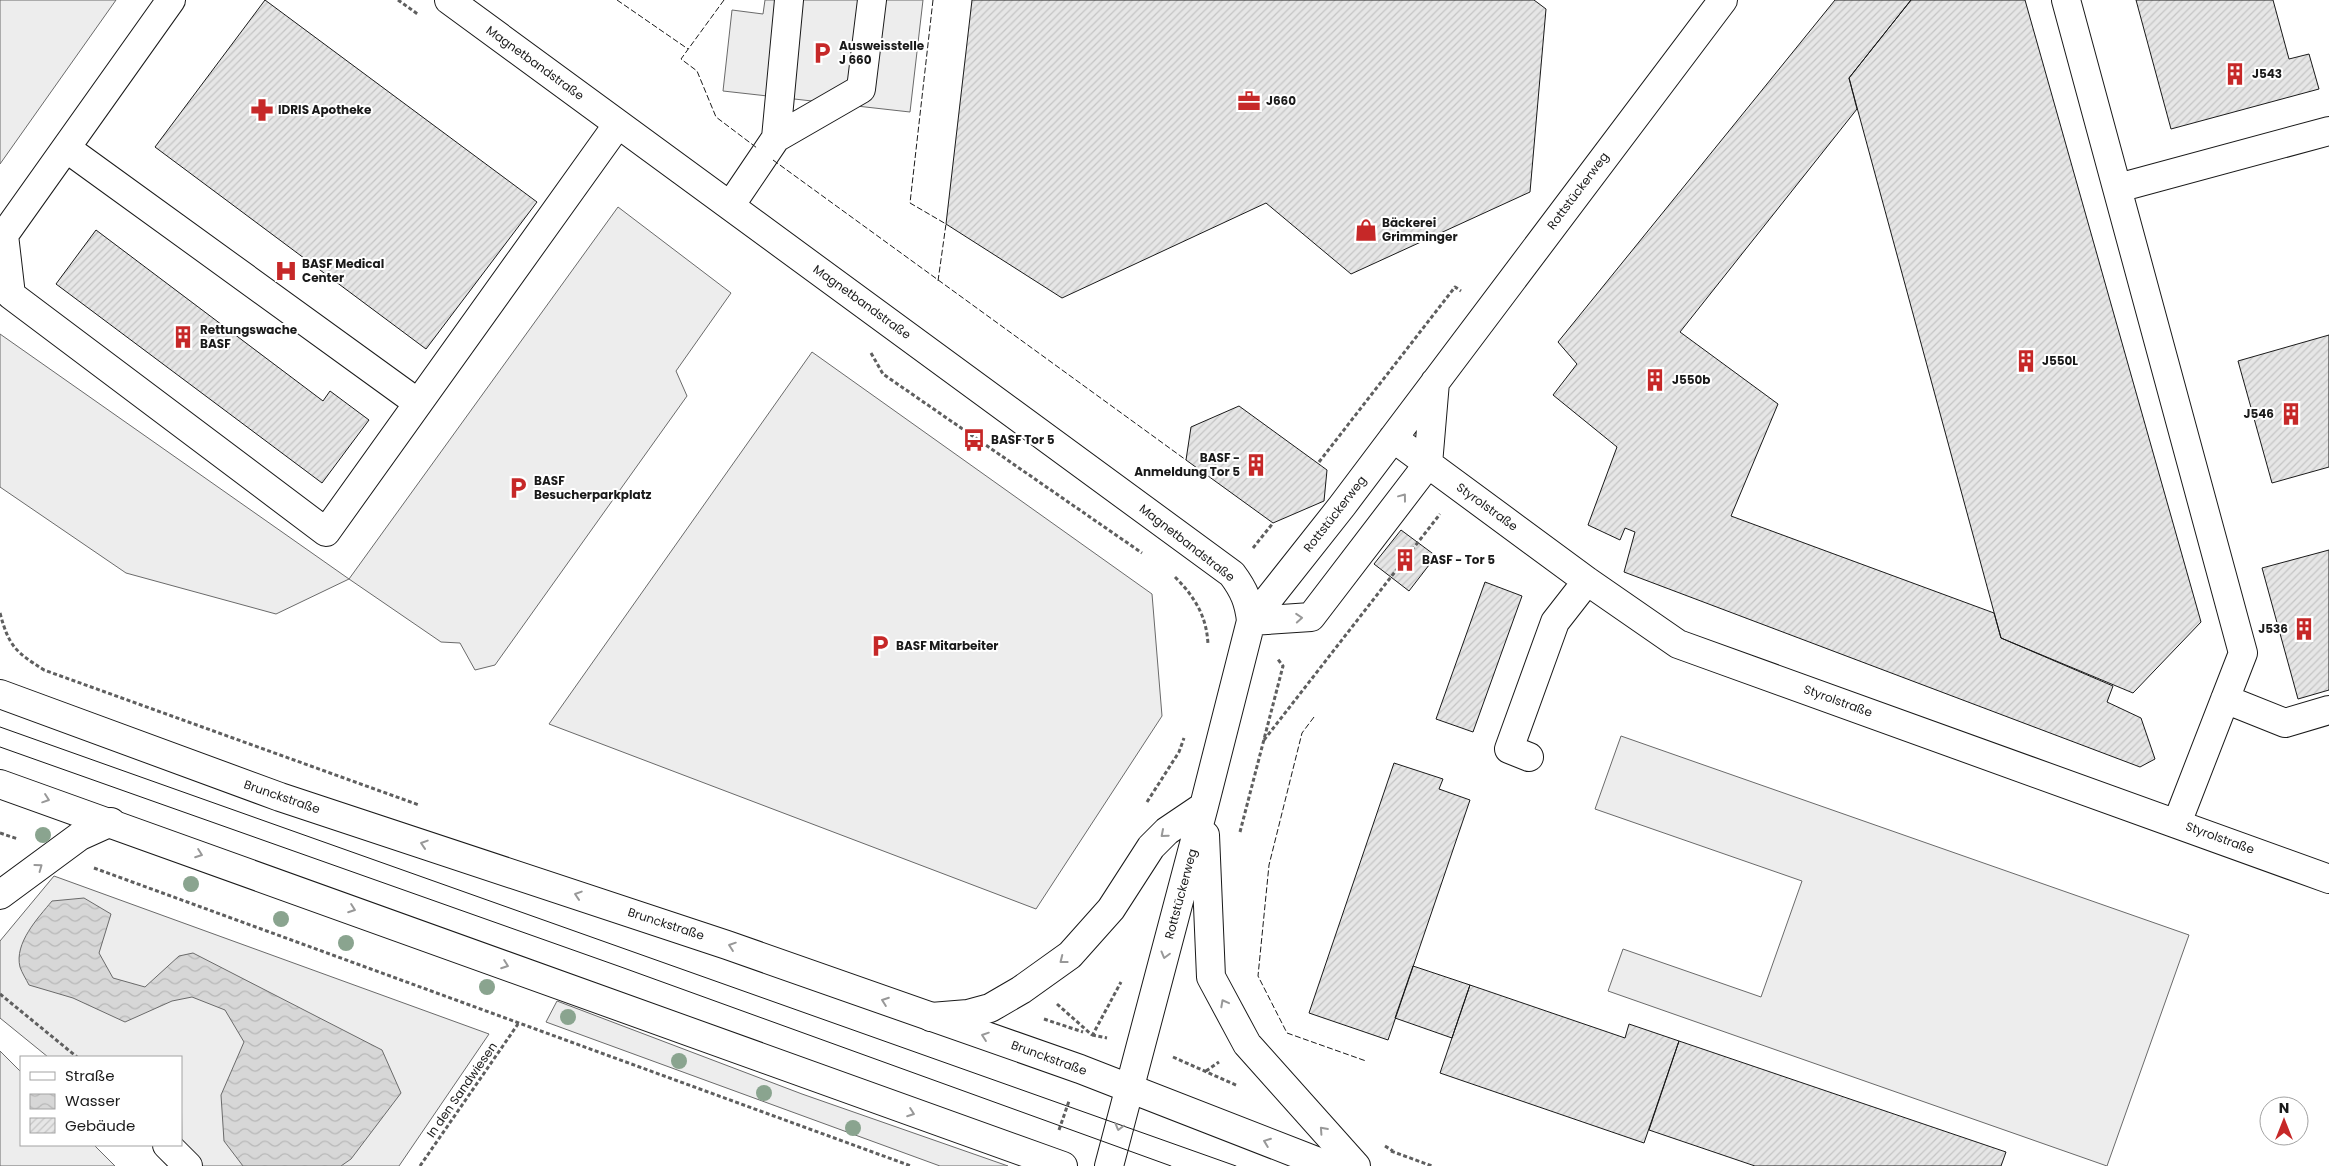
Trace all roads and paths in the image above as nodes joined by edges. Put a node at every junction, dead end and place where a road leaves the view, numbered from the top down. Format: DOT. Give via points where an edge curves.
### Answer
graph roads {
  1 [pos="171,0"];
  2 [pos="398,0"];
  3 [pos="449,0"];
  4 [pos="789,0"];
  5 [pos="872,0"];
  6 [pos="1723,0"];
  7 [pos="2066,0"];
  8 [pos="421,17"];
  9 [pos="618,124"];
  10 [pos="2329,131"];
  11 [pos="776,138"];
  12 [pos="66,148"];
  13 [pos="2118,188"];
  14 [pos="730,206"];
  15 [pos="1487,312"];
  16 [pos="870,350"];
  17 [pos="1435,382"];
  18 [pos="418,403"];
  19 [pos="1394,438"];
  20 [pos="1319,462"];
  21 [pos="1428,464"];
  22 [pos="1460,488"];
  23 [pos="1148,557"];
  24 [pos="1172,574"];
  25 [pos="1587,581"];
  26 [pos="1251,621"];
  27 [pos="1208,649"];
  28 [pos="0,694"];
  29 [pos="2225,699"];
  30 [pos="2329,710"];
  31 [pos="1186,734"];
  32 [pos="1262,743"];
  33 [pos="1529,757"];
  34 [pos="0,784"];
  35 [pos="1204,806"];
  36 [pos="1144,808"];
  37 [pos="111,822"];
  38 [pos="2177,823"];
  39 [pos="0,833"];
  40 [pos="1239,835"];
  41 [pos="56,854"];
  42 [pos="2329,879"];
  43 [pos="0,895"];
  44 [pos="0,994"];
  45 [pos="931,1017"];
  46 [pos="518,1024"];
  47 [pos="76,1056"];
  48 [pos="1130,1088"];
  49 [pos="1377,1141"];
  50 [pos="168,1146"];
  51 [pos="188,1166"];
  52 [pos="420,1166"];
  53 [pos="910,1166"];
  54 [pos="1063,1166"];
  55 [pos="1109,1166"];
  56 [pos="1329,1166"];
  57 [pos="1356,1166"];
  58 [pos="1432,1166"];
  1 -- 12 [label="street"];
  2 -- 8 [label="path"];
  3 -- 9 [label="street, Magnetbandstraße"];
  4 -- 11 [label="street"];
  5 -- 11 [label="street" via="861,89"];
  6 -- 15 [label="street, Rottstückerweg"];
  7 -- 13 [label="street"];
  9 -- 14 [label="street, Magnetbandstraße"];
  9 -- 18 [label="street"];
  10 -- 13 [label="street"];
  11 -- 14 [label="street"];
  12 -- 18 [label="street"];
  12 -- 18 [label="street" via="4,236 11,295 326,532"];
  13 -- 29 [label="street" via="2242,654"];
  14 -- 26 [label="street, Magnetbandstraße" via="1232,574 1244,590"];
  15 -- 17 [label="street, Rottstückerweg"];
  15 -- 20 [label="path" via="1455,287"];
  16 -- 23 [label="path" via="883,374"];
  17 -- 19 [label="street, Rottstückerweg"];
  17 -- 21 [label="street"];
  19 -- 21 [label="street, Styrolstraße"];
  19 -- 26 [label="street, Rottstückerweg"];
  21 -- 22 [label="street, Styrolstraße"];
  26 -- 21 [label="street, one-way" via="1311,617"];
  22 -- 25 [label="street, Styrolstraße"];
  22 -- 32 [label="path"];
  24 -- 27 [label="path" via="1188,589 1202,610"];
  25 -- 33 [label="street" via="1555,622 1508,749"];
  25 -- 38 [label="street, Styrolstraße" via="1678,644"];
  26 -- 32 [label="path" via="1283,666"];
  26 -- 35 [label="street, Rottstückerweg"];
  45 -- 28 [label="street, Brunckstraße, one-way" via="728,944 280,797"];
  29 -- 30 [label="street" via="2285,723"];
  29 -- 38 [label="street"];
  31 -- 36 [label="path" via="1179,752"];
  32 -- 40 [label="path"];
  34 -- 37 [label="street, one-way"];
  35 -- 45 [label="street, one-way" via="1167,831 1151,847 1111,909 1070,955 990,1008 968,1014"];
  35 -- 48 [label="street, Rottstückerweg, one-way"];
  57 -- 35 [label="street, one-way" via="1246,1044 1210,977"];
  37 -- 41 [label="street" via="80,836"];
  37 -- 54 [label="street, one-way"];
  38 -- 42 [label="street, Styrolstraße"];
  39 -- 41 [label="path"];
  43 -- 41 [label="street, one-way"];
  41 -- 46 [label="path"];
  44 -- 47 [label="path"];
  48 -- 45 [label="street, Brunckstraße, one-way"];
  46 -- 52 [label="path, In den Sandwiesen"];
  46 -- 53 [label="path"];
  48 -- 55 [label="street, Rottstückerweg, one-way"];
  56 -- 48 [label="street, Brunckstraße, one-way"];
  49 -- 58 [label="path"];
  50 -- 51 [label="street"];
}
